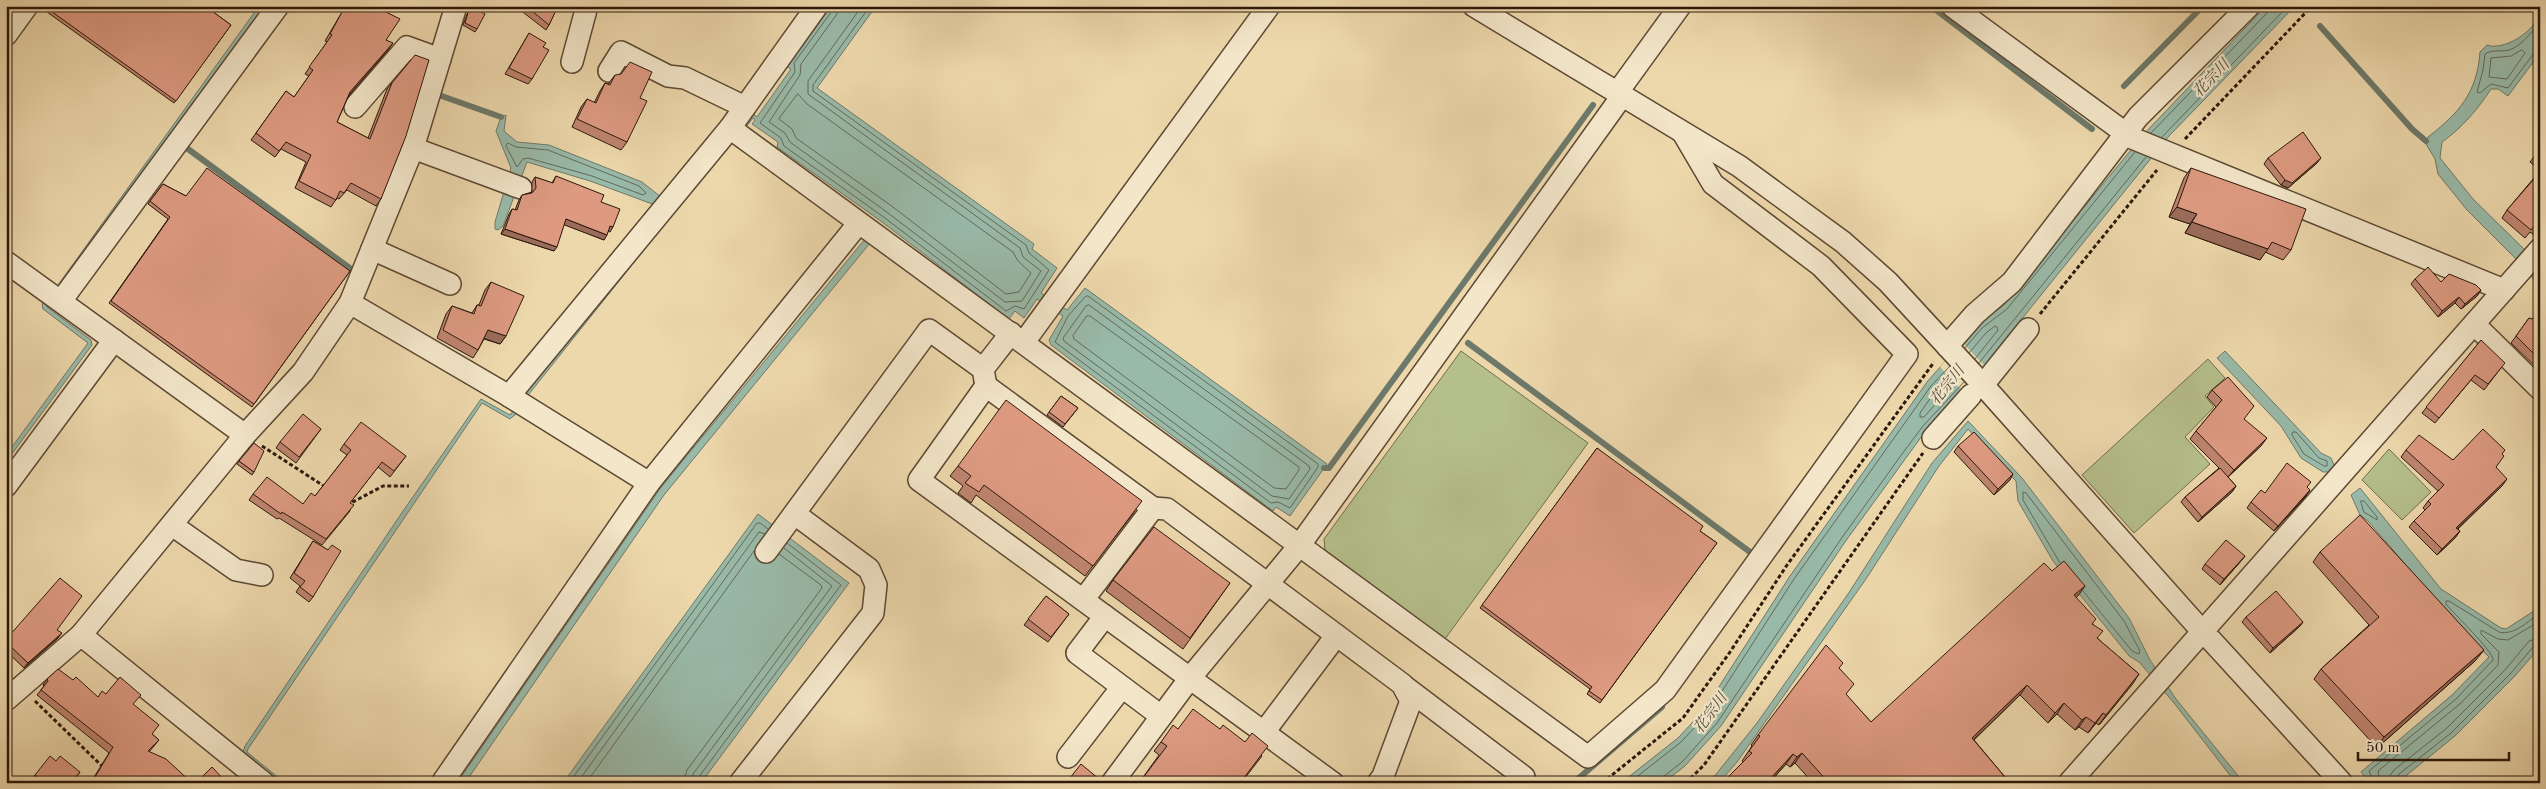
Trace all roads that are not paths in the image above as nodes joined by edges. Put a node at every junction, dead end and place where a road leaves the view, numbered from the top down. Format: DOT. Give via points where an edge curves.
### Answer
graph roads {
  1 [pos="27,6"];
  2 [pos="278,6"];
  3 [pos="456,6"];
  4 [pos="587,6"];
  5 [pos="817,6"];
  6 [pos="1269,6"];
  7 [pos="1474,6"];
  8 [pos="1680,6"];
  9 [pos="1952,6"];
  10 [pos="2249,6"];
  11 [pos="6,35"];
  12 [pos="440,59"];
  13 [pos="572,62"];
  14 [pos="609,71"];
  15 [pos="1619,95"];
  16 [pos="355,107"];
  17 [pos="745,107"];
  18 [pos="730,128"];
  19 [pos="1683,132"];
  20 [pos="2128,136"];
  21 [pos="413,148"];
  22 [pos="521,188"];
  23 [pos="858,224"];
  24 [pos="372,249"];
  25 [pos="2540,250"];
  26 [pos="6,262"];
  27 [pos="450,284"];
  28 [pos="2504,290"];
  29 [pos="61,301"];
  30 [pos="350,303"];
  31 [pos="2474,324"];
  32 [pos="2028,329"];
  33 [pos="1018,338"];
  34 [pos="114,340"];
  35 [pos="1945,351"];
  36 [pos="984,377"];
  37 [pos="1978,387"];
  38 [pos="2540,389"];
  39 [pos="509,396"];
  40 [pos="245,435"];
  41 [pos="1933,438"];
  42 [pos="649,483"];
  43 [pos="6,486"];
  44 [pos="1154,508"];
  45 [pos="795,514"];
  46 [pos="172,524"];
  47 [pos="1298,546"];
  48 [pos="766,552"];
  49 [pos="262,575"];
  50 [pos="1266,585"];
  51 [pos="1083,600"];
  52 [pos="1105,616"];
  53 [pos="2206,635"];
  54 [pos="81,636"];
  55 [pos="1336,636"];
  56 [pos="1190,678"];
  57 [pos="1402,684"];
  58 [pos="1122,687"];
  59 [pos="12,692"];
  60 [pos="1161,716"];
  61 [pos="1264,732"];
  62 [pos="1068,757"];
  63 [pos="264,783"];
  64 [pos="442,783"];
  65 [pos="740,783"];
  66 [pos="1112,783"];
  67 [pos="1333,783"];
  68 [pos="1378,783"];
  69 [pos="1516,783"];
  70 [pos="2069,783"];
  71 [pos="2342,783"];
  1 -- 11 [label="street"];
  2 -- 29 [label="street"];
  3 -- 12 [label="street"];
  4 -- 13 [label="street"];
  5 -- 17 [label="street"];
  6 -- 33 [label="street"];
  7 -- 15 [label="street"];
  8 -- 15 [label="street"];
  9 -- 20 [label="street"];
  10 -- 20 [label="street" via="2138,117"];
  12 -- 16 [label="street" via="407,46"];
  12 -- 21 [label="street"];
  14 -- 17 [label="street" via="621,52 668,76 685,78"];
  15 -- 19 [label="street"];
  15 -- 47 [label="street"];
  17 -- 18 [label="street"];
  18 -- 23 [label="street"];
  18 -- 39 [label="street"];
  19 -- 35 [label="street" via="1746,172 1843,242 1888,282"];
  19 -- 47 [label="street" via="1714,184 1821,266 1907,354 1665,690 1588,757"];
  20 -- 28 [label="street"];
  20 -- 35 [label="street" via="2012,282 1975,314"];
  21 -- 22 [label="street"];
  21 -- 24 [label="street"];
  23 -- 33 [label="street"];
  23 -- 42 [label="street"];
  24 -- 27 [label="street"];
  24 -- 30 [label="street"];
  25 -- 28 [label="street"];
  26 -- 29 [label="street"];
  28 -- 31 [label="street"];
  29 -- 34 [label="street"];
  30 -- 39 [label="street"];
  30 -- 40 [label="street" via="303,372"];
  31 -- 38 [label="street"];
  31 -- 53 [label="street"];
  32 -- 37 [label="street"];
  33 -- 36 [label="street"];
  33 -- 47 [label="street"];
  34 -- 40 [label="street"];
  34 -- 43 [label="street"];
  35 -- 37 [label="street"];
  36 -- 44 [label="street"];
  36 -- 45 [label="street" via="929,330"];
  36 -- 51 [label="street" via="919,480"];
  37 -- 41 [label="street"];
  37 -- 53 [label="street"];
  39 -- 42 [label="street"];
  40 -- 46 [label="street"];
  42 -- 64 [label="street"];
  44 -- 50 [label="street" via="1167,509"];
  44 -- 51 [label="street"];
  45 -- 48 [label="street"];
  45 -- 65 [label="street" via="869,568 876,585 873,613"];
  46 -- 49 [label="street" via="236,570"];
  46 -- 54 [label="street"];
  47 -- 50 [label="street"];
  50 -- 55 [label="street"];
  50 -- 56 [label="street"];
  51 -- 52 [label="street"];
  52 -- 56 [label="street"];
  52 -- 58 [label="street" via="1077,653"];
  53 -- 70 [label="street"];
  53 -- 71 [label="street"];
  54 -- 59 [label="street"];
  54 -- 63 [label="street"];
  55 -- 57 [label="street"];
  55 -- 61 [label="street"];
  56 -- 60 [label="street"];
  56 -- 61 [label="street"];
  57 -- 68 [label="street" via="1412,701"];
  57 -- 69 [label="street" via="1524,777"];
  58 -- 60 [label="street"];
  58 -- 62 [label="street"];
  60 -- 66 [label="street"];
  61 -- 67 [label="street"];
}
